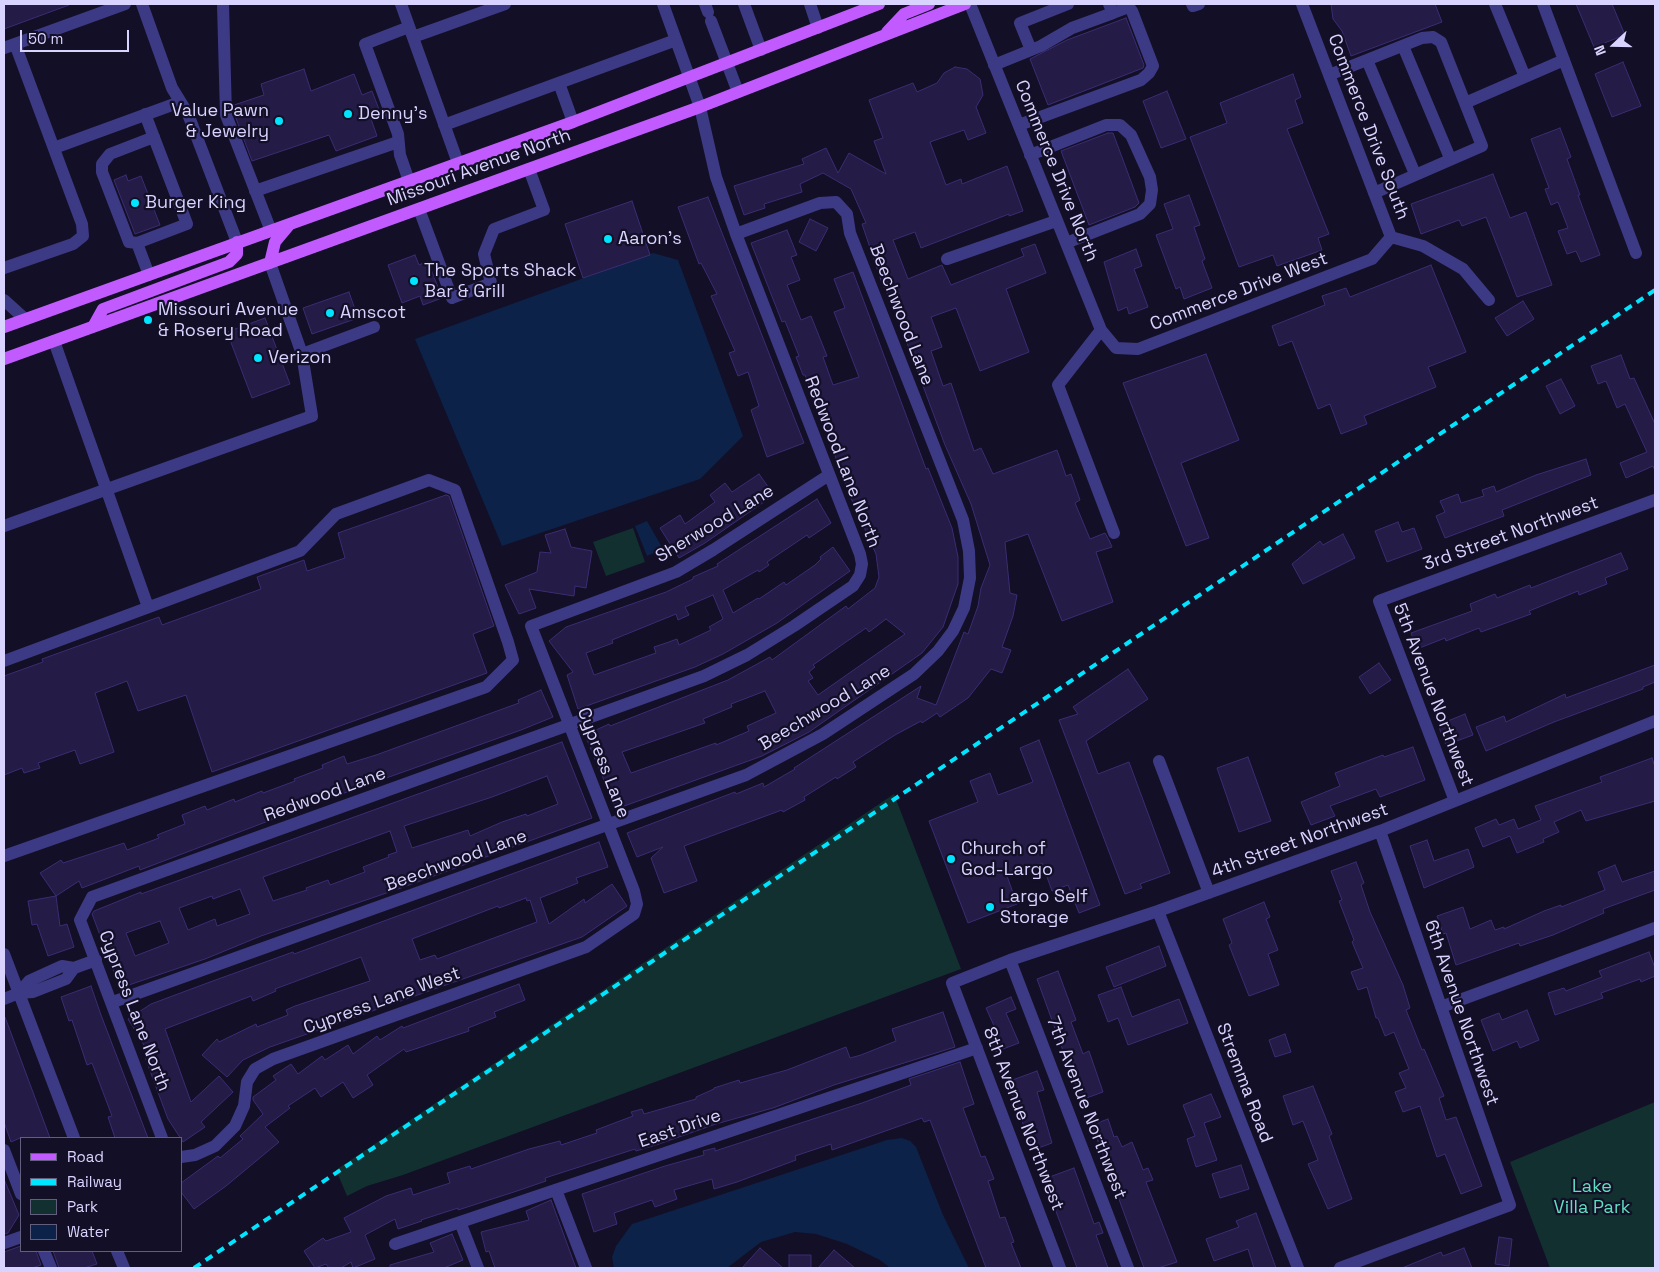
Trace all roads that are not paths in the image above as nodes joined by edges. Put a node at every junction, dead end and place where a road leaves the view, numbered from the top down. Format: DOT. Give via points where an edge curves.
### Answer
graph roads {
  1 [pos="125,4"];
  2 [pos="142,4"];
  3 [pos="224,4"];
  4 [pos="401,4"];
  5 [pos="505,4"];
  6 [pos="663,4"];
  7 [pos="744,4"];
  8 [pos="810,4"];
  9 [pos="879,4"];
  10 [pos="929,4"];
  11 [pos="965,4"];
  12 [pos="970,4"];
  13 [pos="1068,4"];
  14 [pos="1192,4"];
  15 [pos="1199,4"];
  16 [pos="1302,4"];
  17 [pos="1495,4"];
  18 [pos="1543,4"];
  19 [pos="1111,8"];
  20 [pos="708,12"];
  21 [pos="818,28"];
  22 [pos="411,32"];
  23 [pos="885,34"];
  24 [pos="676,40"];
  25 [pos="9,46"];
  26 [pos="1403,46"];
  27 [pos="761,50"];
  28 [pos="1031,50"];
  29 [pos="1367,60"];
  30 [pos="1564,60"];
  31 [pos="727,63"];
  32 [pos="994,65"];
  33 [pos="1329,74"];
  34 [pos="1525,77"];
  35 [pos="690,78"];
  36 [pos="559,83"];
  37 [pos="738,92"];
  38 [pos="180,102"];
  39 [pos="1465,103"];
  40 [pos="700,107"];
  41 [pos="146,114"];
  42 [pos="573,122"];
  43 [pos="444,125"];
  44 [pos="1019,126"];
  45 [pos="154,137"];
  46 [pos="398,142"];
  47 [pos="54,148"];
  48 [pos="1030,155"];
  49 [pos="1450,158"];
  50 [pos="458,163"];
  51 [pos="529,169"];
  52 [pos="1415,174"];
  53 [pos="409,181"];
  54 [pos="254,191"];
  55 [pos="1374,193"];
  56 [pos="419,209"];
  57 [pos="1056,221"];
  58 [pos="290,224"];
  59 [pos="271,231"];
  60 [pos="736,234"];
  61 [pos="1391,237"];
  62 [pos="237,242"];
  63 [pos="138,243"];
  64 [pos="1066,243"];
  65 [pos="1636,253"];
  66 [pos="947,259"];
  67 [pos="1372,259"];
  68 [pos="270,263"];
  69 [pos="4,268"];
  70 [pos="149,274"];
  71 [pos="4,300"];
  72 [pos="1489,300"];
  73 [pos="25,320"];
  74 [pos="4,327"];
  75 [pos="374,327"];
  76 [pos="93,328"];
  77 [pos="1101,330"];
  78 [pos="54,342"];
  79 [pos="1116,348"];
  80 [pos="302,354"];
  81 [pos="4,359"];
  82 [pos="828,474"];
  83 [pos="105,490"];
  84 [pos="1655,500"];
  85 [pos="4,526"];
  86 [pos="1114,532"];
  87 [pos="1379,601"];
  88 [pos="148,607"];
  89 [pos="531,626"];
  90 [pos="4,661"];
  91 [pos="1655,721"];
  92 [pos="570,725"];
  93 [pos="1159,761"];
  94 [pos="1455,801"];
  95 [pos="608,825"];
  96 [pos="1380,831"];
  97 [pos="4,856"];
  98 [pos="1209,893"];
  99 [pos="92,897"];
  100 [pos="1158,911"];
  101 [pos="634,914"];
  102 [pos="1655,928"];
  103 [pos="4,954"];
  104 [pos="96,960"];
  105 [pos="1010,960"];
  106 [pos="952,983"];
  107 [pos="19,992"];
  108 [pos="4,999"];
  109 [pos="113,1002"];
  110 [pos="1441,1007"];
  111 [pos="977,1048"];
  112 [pos="74,1137"];
  113 [pos="162,1137"];
  114 [pos="5,1157"];
  115 [pos="182,1157"];
  116 [pos="556,1190"];
  117 [pos="20,1192"];
  118 [pos="460,1222"];
  119 [pos="20,1237"];
  120 [pos="4,1243"];
  121 [pos="395,1244"];
  122 [pos="44,1252"];
  123 [pos="117,1252"];
  124 [pos="51,1268"];
  125 [pos="124,1268"];
  126 [pos="478,1268"];
  127 [pos="586,1268"];
  128 [pos="1060,1268"];
  129 [pos="1128,1268"];
  130 [pos="1298,1268"];
  131 [pos="1340,1268"];
  1 -- 25 [label="street"];
  2 -- 38 [label="street"];
  3 -- 54 [label="street" via="226,115"];
  4 -- 22 [label="street"];
  5 -- 22 [label="street"];
  6 -- 24 [label="street, Redwood Lane North"];
  7 -- 27 [label="street"];
  8 -- 21 [label="street"];
  9 -- 21 [label="main road, Missouri Avenue North"];
  10 -- 23 [label="main road" via="904,14"];
  11 -- 23 [label="main road, Missouri Avenue North"];
  12 -- 32 [label="street, Commerce Drive North"];
  13 -- 28 [label="street" via="1020,23"];
  14 -- 15 [label="street"];
  16 -- 33 [label="street, Commerce Drive South"];
  17 -- 34 [label="street"];
  18 -- 30 [label="street"];
  19 -- 28 [label="street"];
  19 -- 44 [label="street" via="1129,7 1132,11 1153,66 1149,73 1141,80"];
  20 -- 31 [label="street"];
  21 -- 27 [label="main road, Missouri Avenue North"];
  22 -- 43 [label="street"];
  22 -- 46 [label="street" via="366,44"];
  23 -- 37 [label="main road, Missouri Avenue North"];
  24 -- 35 [label="street, Redwood Lane North"];
  24 -- 36 [label="street"];
  25 -- 47 [label="street"];
  26 -- 29 [label="street"];
  26 -- 39 [label="street" via="1422,38 1433,37 1441,42"];
  26 -- 49 [label="street"];
  27 -- 31 [label="main road, Missouri Avenue North"];
  28 -- 32 [label="street"];
  29 -- 33 [label="street"];
  29 -- 52 [label="street"];
  30 -- 34 [label="street"];
  30 -- 65 [label="street"];
  31 -- 35 [label="main road, Missouri Avenue North"];
  31 -- 37 [label="street"];
  32 -- 44 [label="street, Commerce Drive North"];
  33 -- 55 [label="street, Commerce Drive South"];
  34 -- 39 [label="street"];
  35 -- 40 [label="street, Redwood Lane North"];
  35 -- 42 [label="main road, Missouri Avenue North"];
  36 -- 42 [label="street"];
  36 -- 43 [label="street"];
  37 -- 40 [label="main road, Missouri Avenue North"];
  38 -- 41 [label="street"];
  38 -- 62 [label="street" via="188,114"];
  39 -- 49 [label="street" via="1482,146"];
  40 -- 51 [label="main road, Missouri Avenue North"];
  40 -- 60 [label="street, Redwood Lane North" via="716,176"];
  41 -- 45 [label="street"];
  41 -- 47 [label="street"];
  42 -- 50 [label="main road, Missouri Avenue North"];
  43 -- 50 [label="street"];
  44 -- 48 [label="street, Commerce Drive North"];
  45 -- 63 [label="street" via="187,224"];
  45 -- 63 [label="street" via="110,154 102,164 102,172 129,242"];
  46 -- 53 [label="street"];
  46 -- 54 [label="street"];
  47 -- 69 [label="street" via="82,224 83,236 73,244"];
  48 -- 57 [label="street, Commerce Drive North"];
  48 -- 64 [label="street" via="1106,125 1120,125 1131,135 1150,177 1150,204 1140,214"];
  49 -- 52 [label="street"];
  50 -- 53 [label="main road, Missouri Avenue North"];
  51 -- 56 [label="main road, Missouri Avenue North"];
  51 -- 56 [label="street" via="544,210 494,229 484,254 491,283 452,298"];
  52 -- 55 [label="street"];
  53 -- 58 [label="main road, Missouri Avenue North"];
  54 -- 59 [label="street"];
  55 -- 61 [label="street, Commerce Drive South"];
  56 -- 68 [label="main road, Missouri Avenue North"];
  57 -- 64 [label="street, Commerce Drive North"];
  57 -- 66 [label="street"];
  58 -- 59 [label="main road, Missouri Avenue North"];
  58 -- 68 [label="main road" via="275,242"];
  59 -- 62 [label="main road, Missouri Avenue North"];
  60 -- 82 [label="street, Redwood Lane North"];
  60 -- 95 [label="street, Beechwood Lane" via="820,203 836,202 847,214 850,233 962,520 969,551 970,578 964,608 938,652 914,674 823,734 746,775"];
  61 -- 67 [label="street, Commerce Drive South"];
  61 -- 72 [label="street" via="1423,246 1463,269"];
  62 -- 70 [label="main road, Missouri Avenue North"];
  62 -- 76 [label="main road" via="236,254 229,262 103,309"];
  63 -- 70 [label="street"];
  64 -- 77 [label="street, Commerce Drive North"];
  67 -- 79 [label="street, Commerce Drive West" via="1138,349"];
  68 -- 76 [label="main road, Missouri Avenue North"];
  68 -- 80 [label="street"];
  70 -- 73 [label="main road, Missouri Avenue North"];
  71 -- 73 [label="street"];
  73 -- 74 [label="main road, Missouri Avenue North"];
  75 -- 80 [label="street"];
  76 -- 78 [label="main road, Missouri Avenue North"];
  77 -- 79 [label="street, Commerce Drive North"];
  77 -- 86 [label="street" via="1058,385"];
  78 -- 81 [label="main road, Missouri Avenue North"];
  78 -- 83 [label="street"];
  80 -- 83 [label="street" via="312,416"];
  82 -- 89 [label="street, Sherwood Lane" via="676,572"];
  82 -- 92 [label="street, Redwood Lane North" via="860,554 860,575 853,586 746,655 704,676"];
  83 -- 85 [label="street"];
  83 -- 88 [label="street"];
  84 -- 87 [label="street, 3rd Street Northwest"];
  87 -- 94 [label="street, 5th Avenue Northwest"];
  88 -- 90 [label="street"];
  88 -- 97 [label="street" via="300,551 336,514 429,480 455,490 512,660 486,687"];
  89 -- 92 [label="street, Cypress Lane"];
  91 -- 94 [label="street, 4th Street Northwest"];
  92 -- 95 [label="street, Cypress Lane"];
  92 -- 99 [label="street, Redwood Lane"];
  93 -- 98 [label="street"];
  94 -- 96 [label="street, 4th Street Northwest"];
  95 -- 101 [label="street, Cypress Lane" via="634,891 637,904"];
  95 -- 109 [label="street, Beechwood Lane"];
  96 -- 98 [label="street, 4th Street Northwest"];
  96 -- 110 [label="street, 6th Avenue Northwest"];
  98 -- 100 [label="street, 4th Street Northwest"];
  99 -- 104 [label="street, Cypress Lane North" via="80,920"];
  100 -- 105 [label="street, 4th Street Northwest"];
  100 -- 130 [label="street, Stremma Road"];
  101 -- 115 [label="street, Cypress Lane West" via="586,947 272,1059 255,1069 247,1082 244,1106 235,1126 215,1146 195,1156"];
  102 -- 110 [label="street"];
  103 -- 107 [label="street"];
  104 -- 107 [label="street" via="74,968 62,966 29,981"];
  104 -- 109 [label="street, Cypress Lane North"];
  105 -- 106 [label="street, 4th Street Northwest"];
  105 -- 129 [label="street, 7th Avenue Northwest"];
  106 -- 111 [label="street, 8th Avenue Northwest"];
  107 -- 108 [label="street"];
  107 -- 112 [label="street"];
  109 -- 113 [label="street, Cypress Lane North"];
  110 -- 131 [label="street, 6th Avenue Northwest" via="1510,1205"];
  111 -- 116 [label="street, East Drive"];
  111 -- 128 [label="street, 8th Avenue Northwest"];
  114 -- 117 [label="street"];
  116 -- 118 [label="street, East Drive"];
  116 -- 127 [label="street"];
  118 -- 121 [label="street, East Drive"];
  118 -- 126 [label="street"];
  119 -- 120 [label="street"];
  122 -- 124 [label="street"];
  123 -- 125 [label="street"];
}
